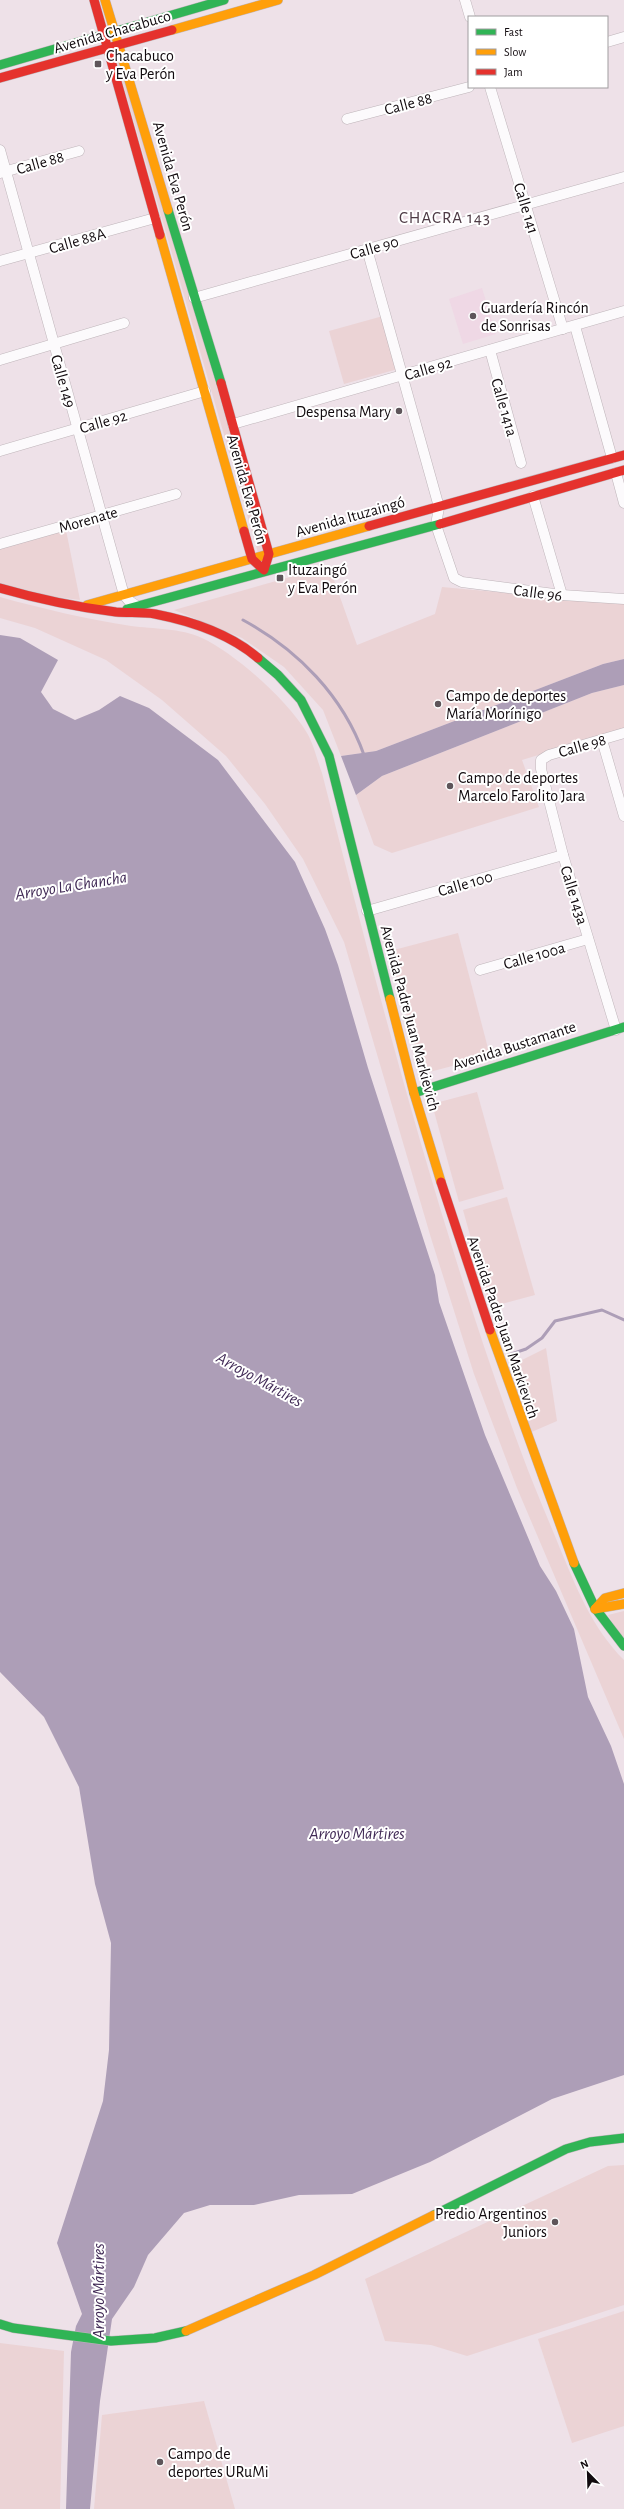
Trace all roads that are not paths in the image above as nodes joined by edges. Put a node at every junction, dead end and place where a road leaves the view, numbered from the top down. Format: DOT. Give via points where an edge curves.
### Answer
graph roads {
  1 [pos="94,0"];
  2 [pos="105,0"];
  3 [pos="224,0"];
  4 [pos="278,0"];
  5 [pos="466,0"];
  6 [pos="470,16"];
  7 [pos="114,32"];
  8 [pos="104,34"];
  9 [pos="624,37"];
  10 [pos="608,42"];
  11 [pos="119,46"];
  12 [pos="107,49"];
  13 [pos="0,64"];
  14 [pos="0,78"];
  15 [pos="468,86"];
  16 [pos="490,88"];
  17 [pos="347,120"];
  18 [pos="0,150"];
  19 [pos="79,151"];
  20 [pos="3,172"];
  21 [pos="624,177"];
  22 [pos="526,204"];
  23 [pos="155,218"];
  24 [pos="367,249"];
  25 [pos="29,253"];
  26 [pos="0,261"];
  27 [pos="194,298"];
  28 [pos="624,312"];
  29 [pos="124,323"];
  30 [pos="575,326"];
  31 [pos="563,329"];
  32 [pos="54,343"];
  33 [pos="490,350"];
  34 [pos="0,360"];
  35 [pos="404,375"];
  36 [pos="205,391"];
  37 [pos="233,424"];
  38 [pos="77,428"];
  39 [pos="0,450"];
  40 [pos="624,455"];
  41 [pos="612,458"];
  42 [pos="521,463"];
  43 [pos="620,472"];
  44 [pos="176,494"];
  45 [pos="533,496"];
  46 [pos="624,504"];
  47 [pos="439,507"];
  48 [pos="101,515"];
  49 [pos="436,525"];
  50 [pos="0,544"];
  51 [pos="270,554"];
  52 [pos="252,559"];
  53 [pos="264,570"];
  54 [pos="0,588"];
  55 [pos="124,595"];
  56 [pos="562,595"];
  57 [pos="624,599"];
  58 [pos="84,606"];
  59 [pos="137,606"];
  60 [pos="116,612"];
  61 [pos="624,733"];
  62 [pos="602,740"];
  63 [pos="541,760"];
  64 [pos="624,816"];
  65 [pos="563,855"];
  66 [pos="367,911"];
  67 [pos="588,939"];
  68 [pos="480,970"];
  69 [pos="620,1029"];
  70 [pos="414,1093"];
  71 [pos="624,1593"];
  72 [pos="624,1604"];
  73 [pos="595,1609"];
  74 [pos="624,1646"];
  75 [pos="624,2138"];
  76 [pos="0,2324"];
  1 -- 8 [label="main road, Avenida Eva Perón"];
  2 -- 7 [label="main road, Avenida Eva Perón"];
  3 -- 7 [label="main road, Avenida Chacabuco"];
  4 -- 11 [label="main road, Avenida Chacabuco"];
  5 -- 6 [label="street"];
  7 -- 8 [label="main road, Avenida Chacabuco"];
  7 -- 11 [label="main road, Avenida Eva Perón"];
  8 -- 12 [label="main road, Avenida Eva Perón"];
  8 -- 13 [label="main road, Avenida Chacabuco"];
  9 -- 10 [label="street"];
  11 -- 12 [label="main road, Avenida Chacabuco"];
  11 -- 27 [label="main road, Avenida Eva Perón"];
  12 -- 14 [label="main road, Avenida Chacabuco"];
  12 -- 23 [label="main road, Avenida Eva Perón"];
  15 -- 17 [label="street, Calle 88"];
  16 -- 22 [label="street, Calle 141"];
  18 -- 20 [label="street, Calle 149"];
  19 -- 20 [label="street, Calle 88"];
  20 -- 25 [label="street, Calle 149"];
  21 -- 22 [label="street, Calle 90"];
  22 -- 24 [label="street, Calle 90"];
  22 -- 31 [label="street, Calle 141"];
  23 -- 25 [label="street, Calle 88A"];
  23 -- 36 [label="main road, Avenida Eva Perón"];
  24 -- 27 [label="street, Calle 90"];
  24 -- 35 [label="street"];
  25 -- 26 [label="street, Calle 88A"];
  25 -- 32 [label="street, Calle 149"];
  27 -- 37 [label="main road, Avenida Eva Perón"];
  28 -- 30 [label="street, Calle 92"];
  29 -- 32 [label="street"];
  30 -- 31 [label="street, Calle 92"];
  30 -- 41 [label="street"];
  31 -- 33 [label="street, Calle 92"];
  32 -- 34 [label="street"];
  32 -- 38 [label="street, Calle 149"];
  33 -- 35 [label="street, Calle 92"];
  33 -- 42 [label="street, Calle 141a"];
  35 -- 37 [label="street, Calle 92"];
  35 -- 47 [label="street"];
  36 -- 38 [label="street, Calle 92"];
  36 -- 52 [label="main road, Avenida Eva Perón"];
  37 -- 51 [label="main road, Avenida Eva Perón"];
  38 -- 39 [label="street, Calle 92"];
  38 -- 48 [label="street, Calle 149"];
  40 -- 41 [label="main road, Avenida Ituzaingó"];
  41 -- 47 [label="main road, Avenida Ituzaingó"];
  43 -- 45 [label="main road, Avenida Ituzaingó"];
  43 -- 46 [label="street"];
  44 -- 48 [label="street, Morenate"];
  45 -- 49 [label="main road, Avenida Ituzaingó"];
  45 -- 56 [label="street"];
  47 -- 49 [label="street"];
  47 -- 51 [label="main road, Avenida Ituzaingó"];
  48 -- 50 [label="street, Morenate"];
  48 -- 55 [label="street, Calle 149"];
  49 -- 53 [label="main road, Avenida Ituzaingó"];
  49 -- 56 [label="street, Calle 96" via="454,578 462,582"];
  51 -- 52 [label="main road, Avenida Ituzaingó"];
  51 -- 53 [label="main road, Avenida Eva Perón"];
  52 -- 53 [label="main road, Avenida Eva Perón"];
  52 -- 55 [label="main road, Avenida Ituzaingó"];
  53 -- 59 [label="main road, Avenida Ituzaingó"];
  54 -- 58 [label="main road, Avenida Padre Juan Markievich" via="43,600"];
  55 -- 58 [label="main road, Avenida Ituzaingó"];
  55 -- 59 [label="street"];
  56 -- 57 [label="street, Calle 96"];
  58 -- 60 [label="main road, Avenida Padre Juan Markievich"];
  59 -- 60 [label="main road, Avenida Ituzaingó"];
  60 -- 66 [label="main road, Avenida Padre Juan Markievich" via="155,614 183,621 235,642 278,675 300,700 329,756"];
  61 -- 62 [label="street, Calle 98"];
  62 -- 63 [label="street, Calle 98" via="549,755"];
  62 -- 64 [label="street"];
  63 -- 65 [label="street, Calle 143a" via="541,769"];
  65 -- 66 [label="street, Calle 100"];
  65 -- 67 [label="street, Calle 143a"];
  66 -- 70 [label="main road, Avenida Padre Juan Markievich"];
  67 -- 68 [label="street, Calle 100a"];
  67 -- 69 [label="street, Calle 143a"];
  69 -- 70 [label="main road, Avenida Bustamante"];
  70 -- 73 [label="main road, Avenida Padre Juan Markievich" via="489,1333 581,1582"];
  71 -- 73 [label="main road" via="605,1598"];
  72 -- 73 [label="main road"];
  73 -- 74 [label="main road, Avenida Padre Juan Markievich" via="614,1637"];
  75 -- 76 [label="main road" via="590,2142 566,2149 314,2275 192,2330 155,2338 111,2341 61,2336"];
}
